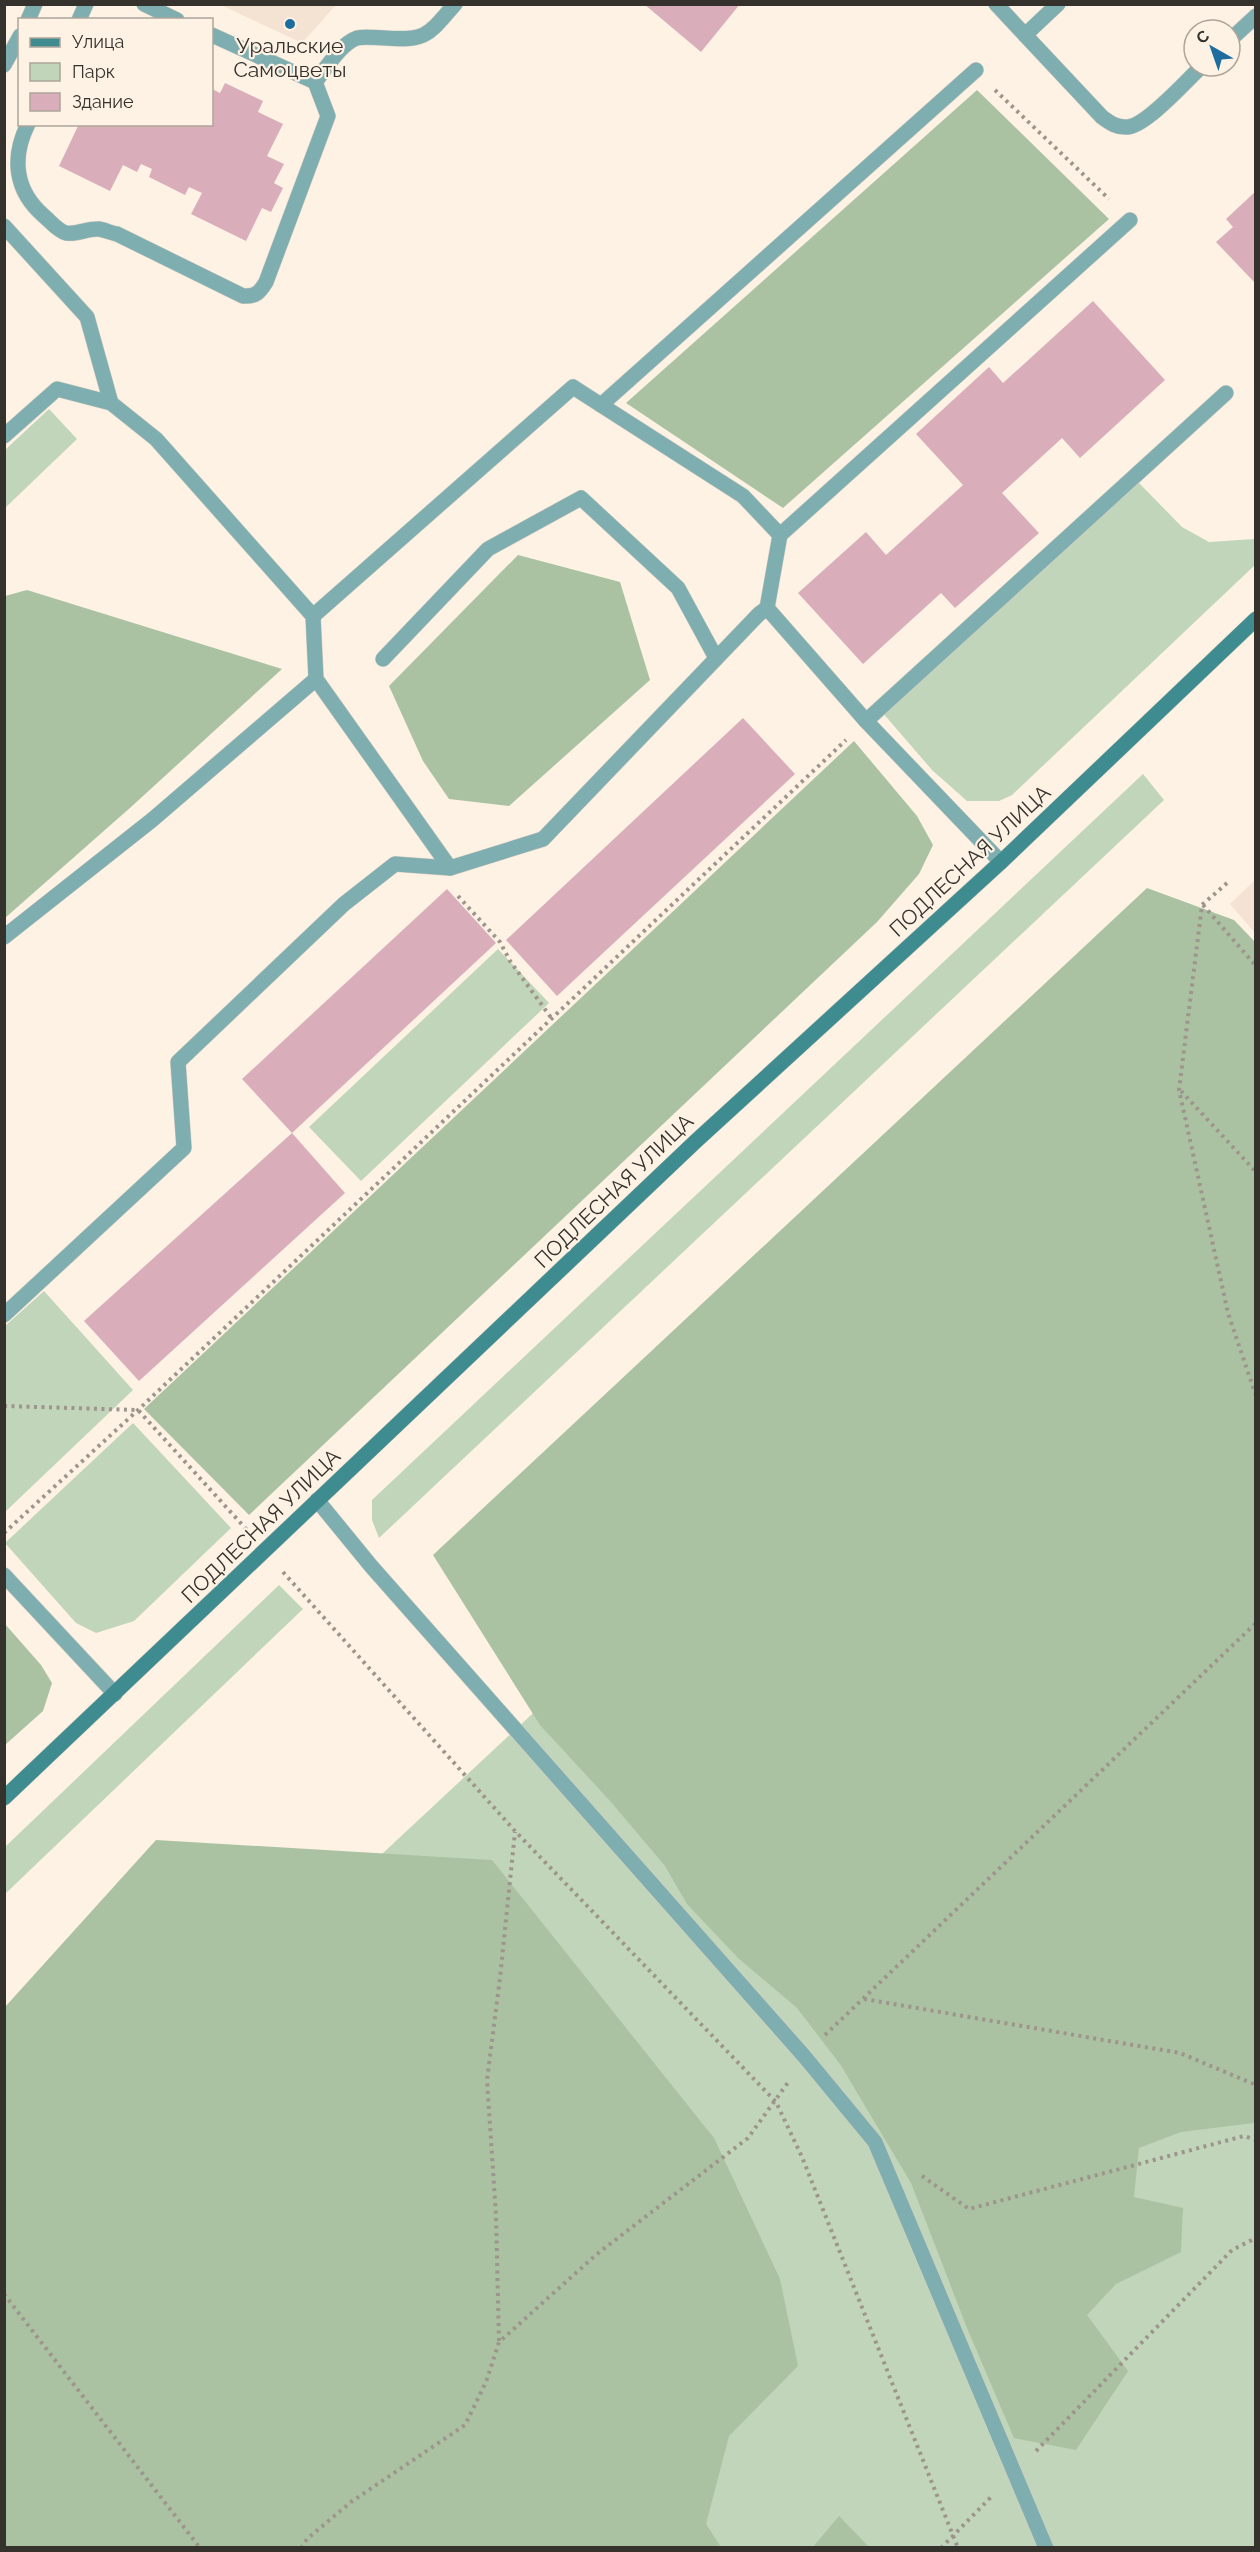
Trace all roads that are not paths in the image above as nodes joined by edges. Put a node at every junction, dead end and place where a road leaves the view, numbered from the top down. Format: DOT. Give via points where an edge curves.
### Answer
graph roads {
  1 [pos="35,4"];
  2 [pos="86,4"];
  3 [pos="144,4"];
  4 [pos="455,4"];
  5 [pos="996,4"];
  6 [pos="1058,4"];
  7 [pos="1256,16"];
  8 [pos="29,18"];
  9 [pos="80,18"];
  10 [pos="173,18"];
  11 [pos="1242,29"];
  12 [pos="213,35"];
  13 [pos="1025,35"];
  14 [pos="18,40"];
  15 [pos="4,65"];
  16 [pos="976,70"];
  17 [pos="1189,78"];
  18 [pos="315,82"];
  19 [pos="27,126"];
  20 [pos="1130,220"];
  21 [pos="4,226"];
  22 [pos="1226,393"];
  23 [pos="111,403"];
  24 [pos="601,405"];
  25 [pos="4,435"];
  26 [pos="780,536"];
  27 [pos="767,608"];
  28 [pos="313,616"];
  29 [pos="1256,619"];
  30 [pos="716,658"];
  31 [pos="382,659"];
  32 [pos="316,679"];
  33 [pos="866,721"];
  34 [pos="1001,862"];
  35 [pos="450,868"];
  36 [pos="4,937"];
  37 [pos="4,1315"];
  38 [pos="316,1500"];
  39 [pos="4,1575"];
  40 [pos="115,1694"];
  41 [pos="4,1798"];
  42 [pos="1046,2547"];
  1 -- 8 [label="street"];
  2 -- 9 [label="street"];
  3 -- 10 [label="street"];
  4 -- 18 [label="street" via="427,35 415,40 369,37 348,43"];
  5 -- 13 [label="street"];
  6 -- 13 [label="street"];
  7 -- 11 [label="street"];
  12 -- 18 [label="street"];
  13 -- 17 [label="street" via="1116,127 1131,127 1148,117"];
  14 -- 15 [label="street"];
  16 -- 24 [label="street"];
  18 -- 19 [label="street" via="328,116 266,282 252,296 243,296 117,234 98,229 73,234 56,226 22,192 18,145"];
  20 -- 26 [label="street"];
  21 -- 23 [label="street" via="87,317"];
  22 -- 33 [label="street"];
  23 -- 25 [label="street" via="57,389"];
  23 -- 28 [label="street" via="156,439"];
  24 -- 26 [label="street" via="743,496"];
  24 -- 28 [label="street" via="573,387"];
  26 -- 27 [label="street"];
  27 -- 30 [label="street"];
  27 -- 33 [label="street"];
  28 -- 32 [label="street"];
  29 -- 34 [label="main road, ПОДЛЕСНАЯ УЛИЦА"];
  30 -- 31 [label="street" via="678,588 581,498 488,549"];
  30 -- 35 [label="street" via="543,838"];
  32 -- 35 [label="street"];
  32 -- 36 [label="street" via="152,820"];
  33 -- 34 [label="street"];
  34 -- 38 [label="main road, ПОДЛЕСНАЯ УЛИЦА" via="696,1141"];
  35 -- 37 [label="street" via="395,864 344,904 178,1062 184,1148"];
  38 -- 40 [label="main road, ПОДЛЕСНАЯ УЛИЦА"];
  38 -- 42 [label="street" via="875,2142"];
  39 -- 40 [label="street"];
  40 -- 41 [label="main road, ПОДЛЕСНАЯ УЛИЦА"];
}
